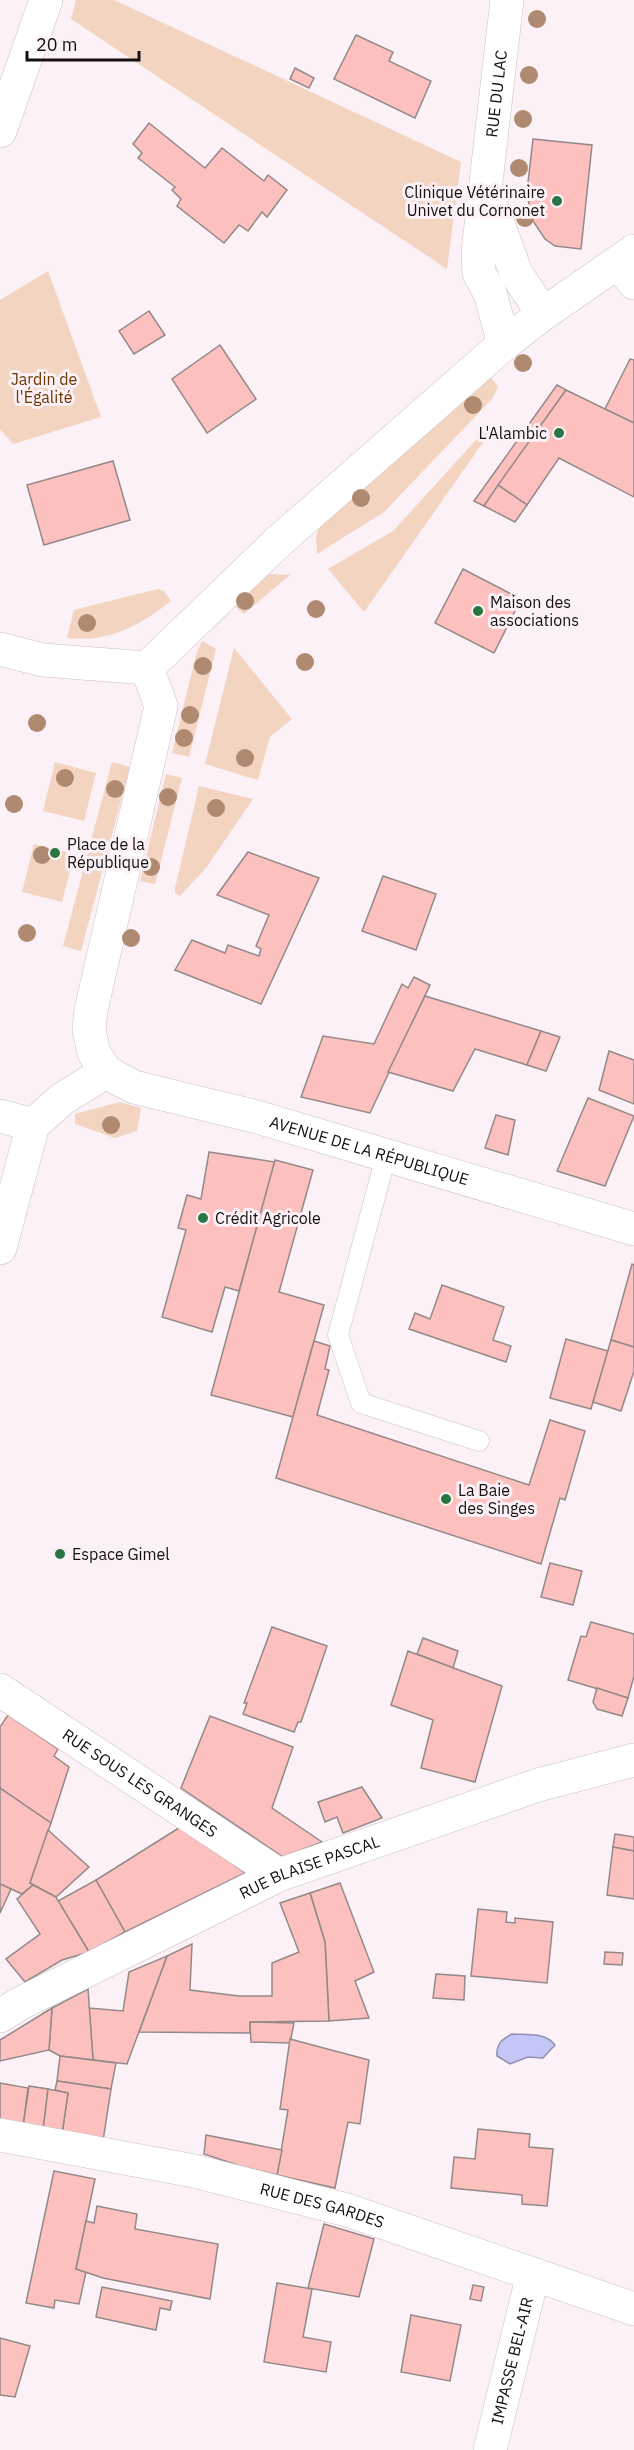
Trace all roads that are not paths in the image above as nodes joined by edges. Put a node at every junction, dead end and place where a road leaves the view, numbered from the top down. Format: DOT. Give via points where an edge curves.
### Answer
graph roads {
  1 [pos="46,0"];
  2 [pos="507,0"];
  3 [pos="0,131"];
  4 [pos="484,186"];
  5 [pos="629,266"];
  6 [pos="543,314"];
  7 [pos="504,344"];
  8 [pos="0,650"];
  9 [pos="147,668"];
  10 [pos="106,1072"];
  11 [pos="0,1116"];
  12 [pos="33,1125"];
  13 [pos="386,1156"];
  14 [pos="634,1229"];
  15 [pos="0,1248"];
  16 [pos="479,1441"];
  17 [pos="0,1690"];
  18 [pos="634,1760"];
  19 [pos="279,1875"];
  20 [pos="0,2016"];
  21 [pos="0,2135"];
  22 [pos="533,2274"];
  23 [pos="634,2309"];
  24 [pos="490,2450"];
  1 -- 3 [label="street"];
  2 -- 4 [label="street, RUE DU LAC"];
  4 -- 6 [label="street, RUE DU LAC" via="516,273"];
  4 -- 7 [label="street, RUE DU LAC" via="479,273 490,293"];
  5 -- 6 [label="street"];
  6 -- 7 [label="street"];
  7 -- 9 [label="street" via="278,542"];
  8 -- 9 [label="street" via="43,660"];
  9 -- 10 [label="street" via="161,706 91,1010 89,1030 94,1053"];
  10 -- 12 [label="street" via="62,1100"];
  10 -- 13 [label="street, AVENUE DE LA RÉPUBLIQUE" via="134,1087 257,1117"];
  11 -- 12 [label="street"];
  12 -- 15 [label="street"];
  13 -- 14 [label="street, AVENUE DE LA RÉPUBLIQUE"];
  13 -- 16 [label="lane" via="338,1335 361,1403"];
  17 -- 19 [label="street, RUE SOUS LES GRANGES"];
  18 -- 19 [label="street, RUE BLAISE PASCAL" via="538,1785"];
  19 -- 20 [label="street, RUE BLAISE PASCAL"];
  21 -- 22 [label="street, RUE DES GARDES" via="194,2171 347,2210"];
  22 -- 23 [label="street, RUE DES GARDES"];
  22 -- 24 [label="street, IMPASSE BEL-AIR"];
}
